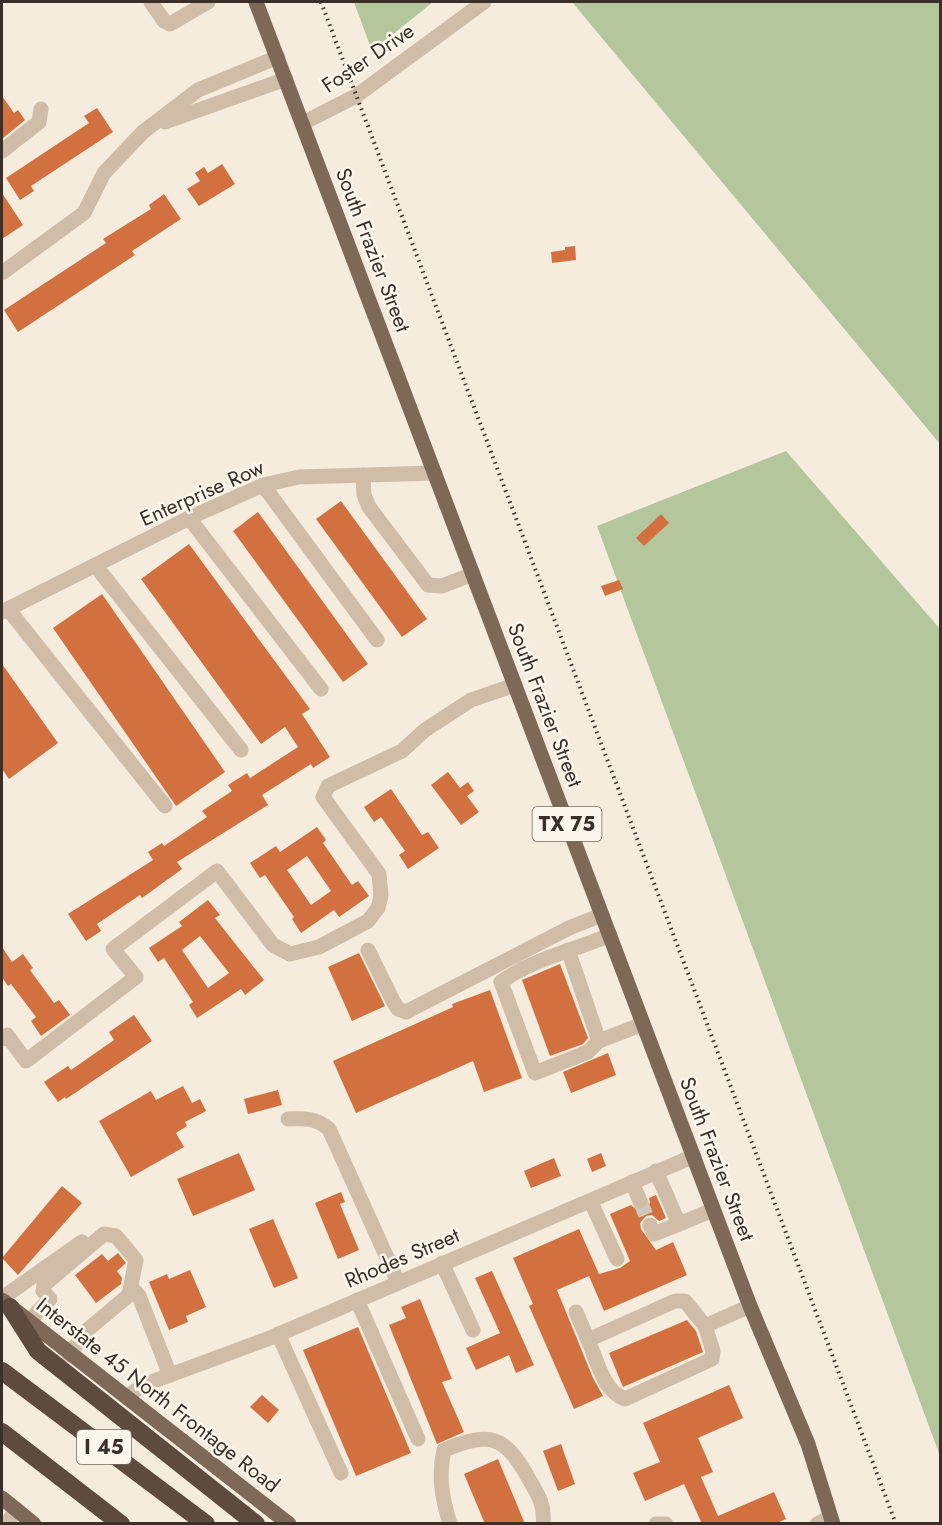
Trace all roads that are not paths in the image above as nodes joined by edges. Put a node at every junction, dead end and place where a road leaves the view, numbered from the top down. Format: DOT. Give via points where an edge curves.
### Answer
graph roads {
  1 [pos="151,2"];
  2 [pos="208,2"];
  3 [pos="256,2"];
  4 [pos="484,2"];
  5 [pos="278,57"];
  6 [pos="286,79"];
  7 [pos="41,109"];
  8 [pos="303,123"];
  9 [pos="143,132"];
  10 [pos="2,152"];
  11 [pos="2,273"];
  12 [pos="435,474"];
  13 [pos="363,475"];
  14 [pos="263,485"];
  15 [pos="189,518"];
  16 [pos="95,565"];
  17 [pos="473,574"];
  18 [pos="5,611"];
  19 [pos="377,640"];
  20 [pos="515,685"];
  21 [pos="321,689"];
  22 [pos="241,750"];
  23 [pos="165,806"];
  24 [pos="602,915"];
  25 [pos="610,935"];
  26 [pos="368,950"];
  27 [pos="568,950"];
  28 [pos="644,1024"];
  29 [pos="2,1039"];
  30 [pos="599,1041"];
  31 [pos="288,1119"];
  32 [pos="694,1156"];
  33 [pos="657,1171"];
  34 [pos="632,1182"];
  35 [pos="640,1201"];
  36 [pos="591,1202"];
  37 [pos="713,1210"];
  38 [pos="679,1224"];
  39 [pos="650,1225"];
  40 [pos="82,1242"];
  41 [pos="617,1259"];
  42 [pos="442,1263"];
  43 [pos="398,1282"];
  44 [pos="132,1288"];
  45 [pos="357,1300"];
  46 [pos="4,1302"];
  47 [pos="750,1306"];
  48 [pos="576,1312"];
  49 [pos="29,1321"];
  50 [pos="705,1326"];
  51 [pos="473,1330"];
  52 [pos="278,1334"];
  53 [pos="588,1340"];
  54 [pos="69,1355"];
  55 [pos="2,1371"];
  56 [pos="170,1375"];
  57 [pos="127,1396"];
  58 [pos="2,1432"];
  59 [pos="418,1439"];
  60 [pos="341,1473"];
  61 [pos="2,1498"];
  62 [pos="16,1509"];
  63 [pos="827,1521"];
  64 [pos="7,1524"];
  65 [pos="33,1524"];
  66 [pos="121,1524"];
  67 [pos="206,1524"];
  68 [pos="256,1524"];
  69 [pos="289,1524"];
  70 [pos="450,1524"];
  71 [pos="543,1524"];
  72 [pos="656,1524"];
  73 [pos="666,1524"];
  1 -- 2 [label="street" via="170,24"];
  3 -- 5 [label="main road, South Frazier Street / TX 75"];
  4 -- 8 [label="street, Foster Drive" via="356,96"];
  5 -- 6 [label="main road, South Frazier Street / TX 75"];
  5 -- 9 [label="street" via="198,90"];
  6 -- 8 [label="main road, South Frazier Street / TX 75"];
  6 -- 9 [label="street"];
  7 -- 10 [label="street" via="39,122"];
  8 -- 12 [label="main road, South Frazier Street / TX 75"];
  9 -- 11 [label="street" via="104,173 84,213"];
  12 -- 13 [label="street, Enterprise Row"];
  12 -- 17 [label="main road, South Frazier Street / TX 75"];
  13 -- 14 [label="street, Enterprise Row" via="299,477"];
  13 -- 17 [label="street" via="369,507 428,585 442,586"];
  14 -- 15 [label="street, Enterprise Row"];
  14 -- 19 [label="street"];
  15 -- 16 [label="street, Enterprise Row"];
  15 -- 21 [label="street"];
  16 -- 18 [label="street, Enterprise Row"];
  16 -- 22 [label="street"];
  17 -- 20 [label="main road, South Frazier Street / TX 75"];
  18 -- 23 [label="street"];
  20 -- 24 [label="main road, South Frazier Street / TX 75"];
  20 -- 29 [label="street" via="471,700 425,730 402,751 328,786 323,797 379,874 381,896 368,921 319,947 290,954 273,945 217,871 113,949 136,977 26,1061 7,1035"];
  24 -- 25 [label="main road, South Frazier Street / TX 75"];
  24 -- 26 [label="street" via="406,1012 393,1001"];
  25 -- 27 [label="street"];
  25 -- 28 [label="main road, South Frazier Street / TX 75"];
  27 -- 30 [label="street"];
  27 -- 30 [label="street" via="518,970 501,982 535,1073 588,1052"];
  28 -- 30 [label="street"];
  28 -- 32 [label="main road, South Frazier Street / TX 75"];
  31 -- 43 [label="street" via="320,1121 329,1129"];
  32 -- 33 [label="street, Rhodes Street"];
  32 -- 37 [label="main road, South Frazier Street / TX 75"];
  33 -- 34 [label="street, Rhodes Street"];
  33 -- 38 [label="street"];
  34 -- 35 [label="street"];
  34 -- 36 [label="street, Rhodes Street"];
  36 -- 41 [label="street"];
  36 -- 42 [label="street, Rhodes Street"];
  37 -- 38 [label="street"];
  37 -- 47 [label="main road, South Frazier Street / TX 75"];
  38 -- 39 [label="street" via="654,1234"];
  40 -- 46 [label="street"];
  42 -- 43 [label="street, Rhodes Street"];
  42 -- 51 [label="street"];
  43 -- 45 [label="street, Rhodes Street"];
  44 -- 49 [label="street" via="136,1260 116,1236 104,1234 45,1285 43,1291 50,1299"];
  44 -- 54 [label="street" via="129,1295 86,1331"];
  44 -- 56 [label="street" via="139,1296"];
  45 -- 52 [label="street, Rhodes Street"];
  45 -- 59 [label="street"];
  46 -- 49 [label="main road, Interstate 45 North Frontage Road"];
  46 -- 68 [label="highway" via="38,1351"];
  47 -- 50 [label="street"];
  47 -- 63 [label="main road, South Frazier Street / TX 75" via="808,1444"];
  48 -- 53 [label="street"];
  49 -- 54 [label="main road, Interstate 45 North Frontage Road"];
  50 -- 53 [label="street" via="685,1301 675,1301"];
  50 -- 53 [label="street" via="712,1359 625,1399 608,1386"];
  52 -- 56 [label="street, Rhodes Street"];
  52 -- 60 [label="street"];
  54 -- 57 [label="main road, Interstate 45 North Frontage Road"];
  55 -- 67 [label="highway, I 45"];
  56 -- 57 [label="street, Rhodes Street"];
  57 -- 69 [label="main road, Interstate 45 North Frontage Road"];
  58 -- 66 [label="highway, I 45"];
  61 -- 62 [label="main road"];
  62 -- 64 [label="street"];
  62 -- 65 [label="main road"];
  70 -- 71 [label="street" via="442,1496 444,1450 474,1438 498,1442 517,1457 545,1508"];
  72 -- 73 [label="street"];
}
